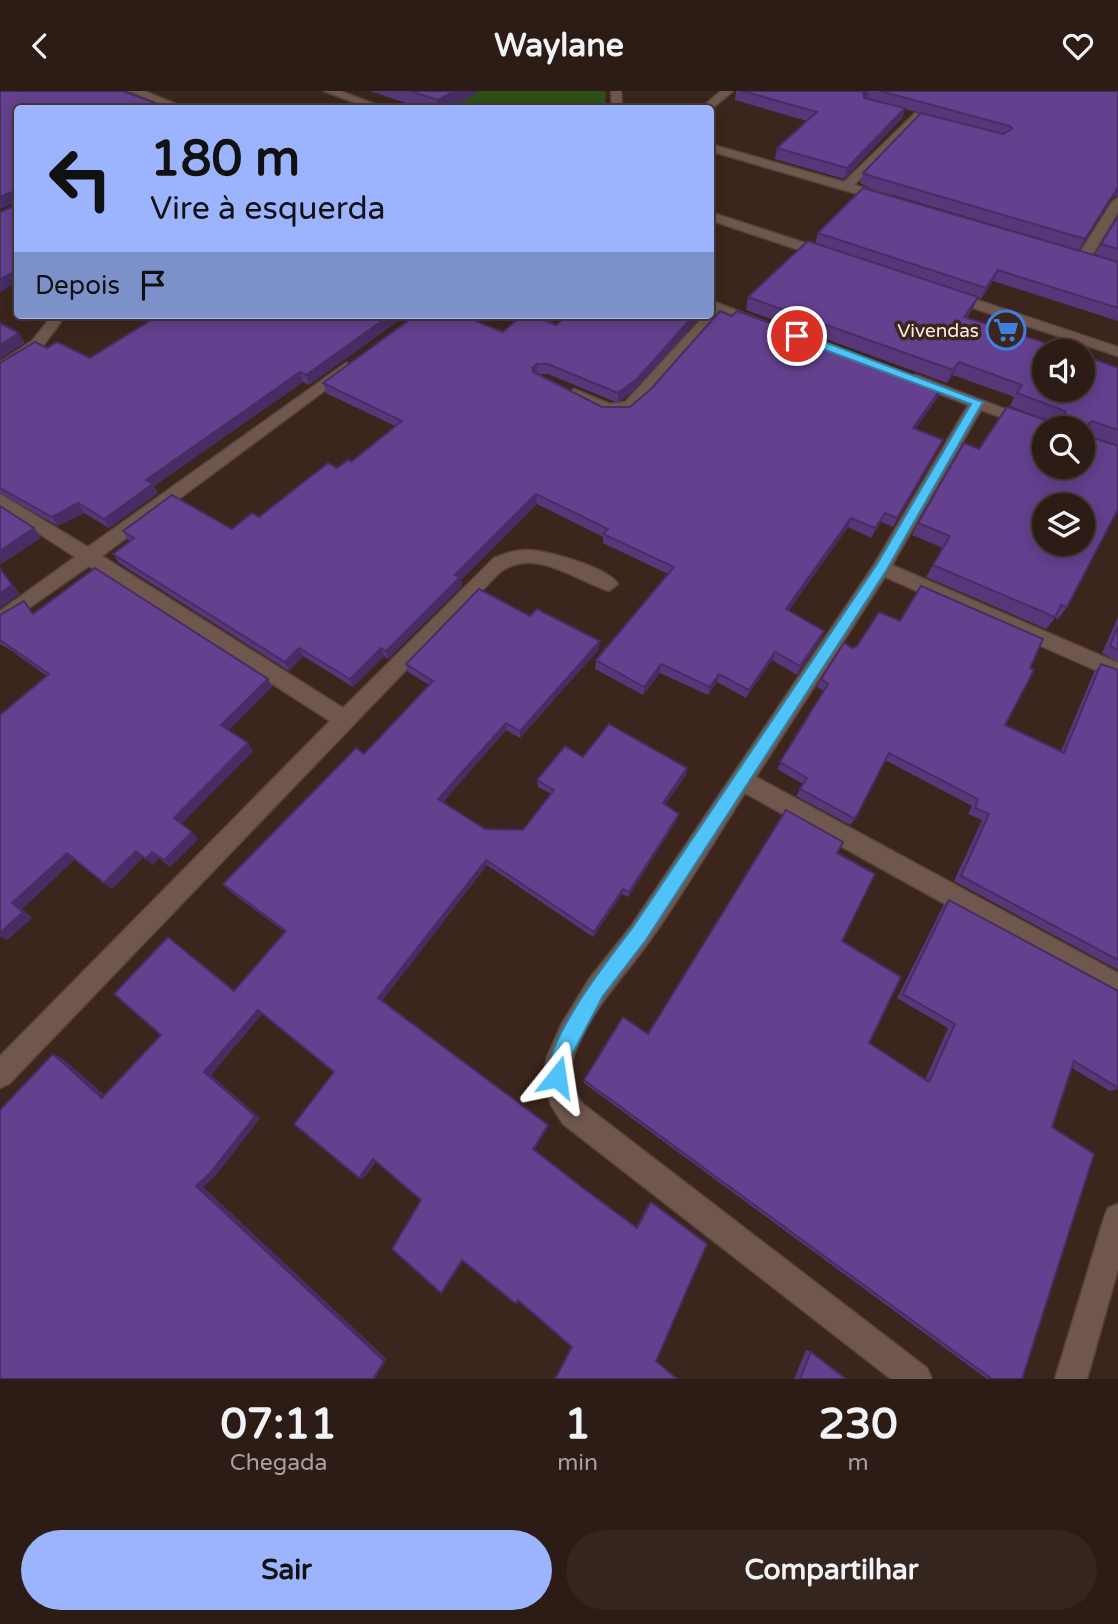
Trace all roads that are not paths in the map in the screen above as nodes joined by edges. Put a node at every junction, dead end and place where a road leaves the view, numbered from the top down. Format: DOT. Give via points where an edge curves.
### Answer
graph roads {
  1 [pos="329,91"];
  2 [pos="728,91"];
  3 [pos="140,92"];
  4 [pos="173,105"];
  5 [pos="371,105"];
  6 [pos="710,105"];
  7 [pos="951,126"];
  8 [pos="714,148"];
  9 [pos="847,186"];
  10 [pos="900,202"];
  11 [pos="1118,202"];
  12 [pos="714,217"];
  13 [pos="1083,257"];
  14 [pos="842,260"];
  15 [pos="934,291"];
  16 [pos="715,306"];
  17 [pos="54,319"];
  18 [pos="704,319"];
  19 [pos="771,326"];
  20 [pos="1118,352"];
  21 [pos="364,355"];
  22 [pos="0,369"];
  23 [pos="900,374"];
  24 [pos="564,390"];
  25 [pos="978,402"];
  26 [pos="1032,423"];
  27 [pos="0,500"];
  28 [pos="88,556"];
  29 [pos="881,568"];
  30 [pos="609,584"];
  31 [pos="0,621"];
  32 [pos="1118,672"];
  33 [pos="345,720"];
  34 [pos="741,780"];
  35 [pos="1118,987"];
  36 [pos="0,1075"];
  37 [pos="1118,1218"];
  38 [pos="916,1379"];
  39 [pos="1071,1379"];
  1 -- 5 [label="street"];
  2 -- 6 [label="street"];
  3 -- 4 [label="street"];
  7 -- 9 [label="street" via="909,115"];
  8 -- 9 [label="street"];
  9 -- 10 [label="street"];
  11 -- 13 [label="street"];
  12 -- 14 [label="street"];
  15 -- 20 [label="street"];
  16 -- 19 [label="street"];
  17 -- 22 [label="street" via="37,344"];
  18 -- 24 [label="street" via="631,406 609,410"];
  21 -- 28 [label="street"];
  23 -- 25 [label="street"];
  25 -- 26 [label="street"];
  25 -- 29 [label="street"];
  27 -- 28 [label="street"];
  28 -- 31 [label="street"];
  28 -- 33 [label="street"];
  29 -- 32 [label="street"];
  29 -- 34 [label="street"];
  30 -- 33 [label="street" via="527,555 500,563"];
  33 -- 36 [label="street"];
  34 -- 35 [label="street"];
  34 -- 38 [label="street" via="572,1031 559,1058 559,1094 573,1114"];
  37 -- 39 [label="street"];
}
